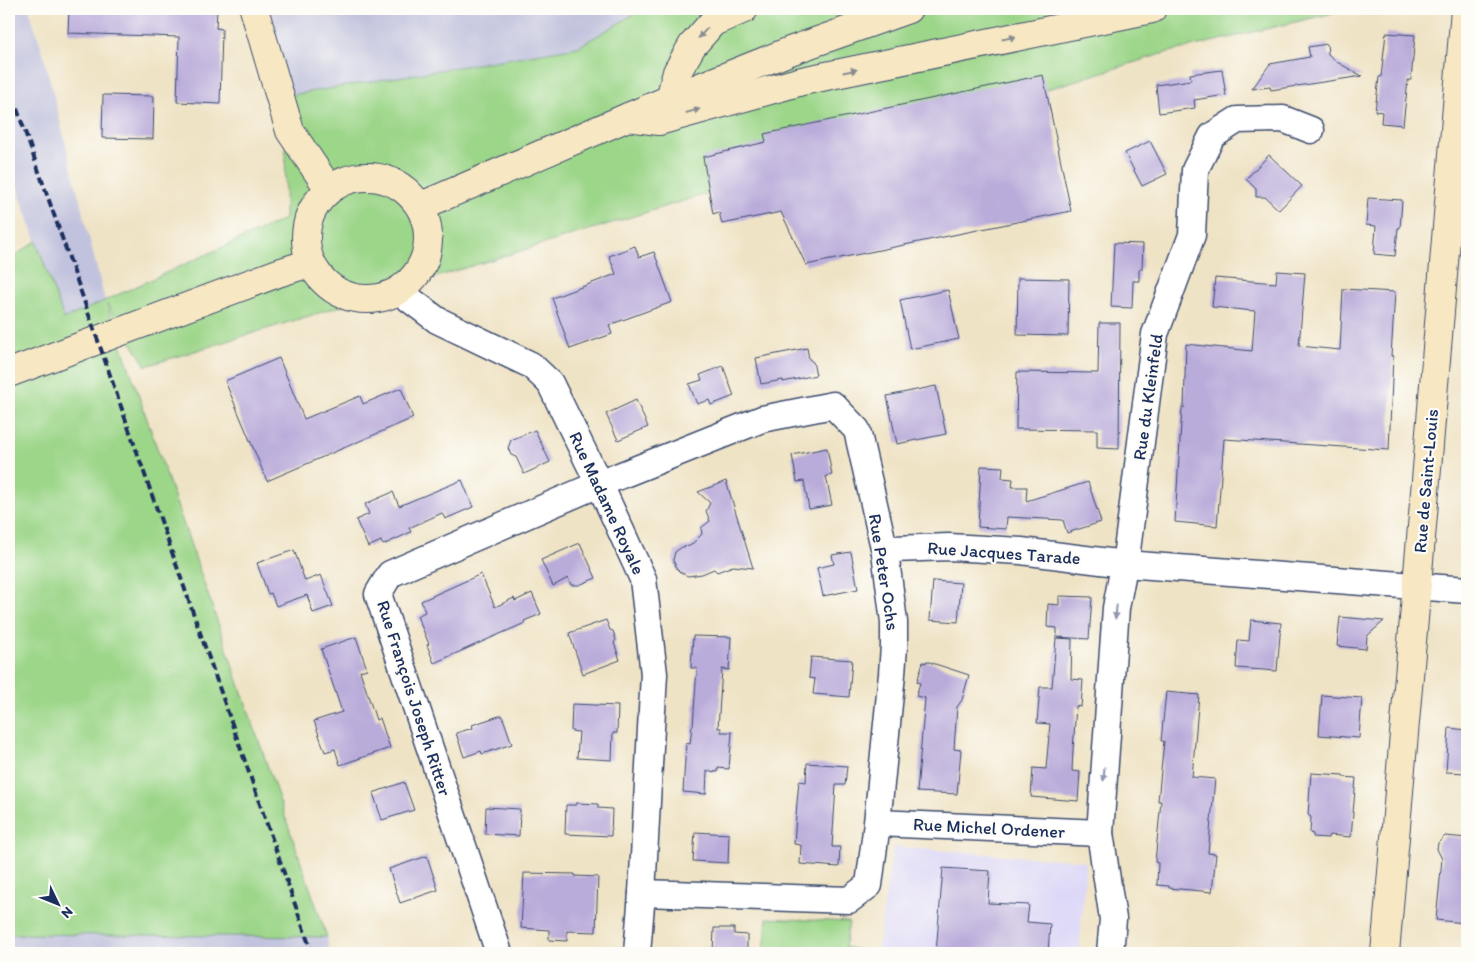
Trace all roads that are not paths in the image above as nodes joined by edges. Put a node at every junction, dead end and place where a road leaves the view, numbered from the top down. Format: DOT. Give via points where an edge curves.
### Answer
graph roads {
  1 [pos="254,9"];
  2 [pos="744,9"];
  3 [pos="908,9"];
  4 [pos="1152,9"];
  5 [pos="1465,9"];
  6 [pos="670,99"];
  7 [pos="628,117"];
  8 [pos="1311,130"];
  9 [pos="329,189"];
  10 [pos="421,206"];
  11 [pos="310,263"];
  12 [pos="400,292"];
  13 [pos="9,373"];
  14 [pos="599,484"];
  15 [pos="884,552"];
  16 [pos="1125,564"];
  17 [pos="1416,586"];
  18 [pos="1467,590"];
  19 [pos="877,823"];
  20 [pos="1100,833"];
  21 [pos="642,893"];
  22 [pos="499,953"];
  23 [pos="637,953"];
  24 [pos="1110,953"];
  25 [pos="1386,953"];
  1 -- 9 [label="main road" via="290,131"];
  2 -- 6 [label="main road, one-way" via="713,22 692,46 677,72"];
  3 -- 6 [label="main road"];
  7 -- 4 [label="main road, one-way" via="659,121 802,80"];
  5 -- 17 [label="main road, Rue de Saint-Louis"];
  6 -- 7 [label="main road"];
  7 -- 10 [label="main road"];
  8 -- 16 [label="street, Rue du Kleinfeld" via="1283,120 1237,120 1212,136 1195,170 1192,235 1155,334"];
  9 -- 10 [label="main road" via="356,177 396,183"];
  9 -- 11 [label="main road" via="313,208 305,237"];
  10 -- 12 [label="main road" via="429,240 418,273"];
  11 -- 12 [label="main road" via="334,291 362,300"];
  11 -- 13 [label="main road"];
  12 -- 14 [label="street, Rue Madame Royale" via="436,320 531,365 550,382"];
  14 -- 15 [label="street, Rue Peter Ochs" via="762,419 833,405 857,430"];
  14 -- 21 [label="street, Rue Madame Royale" via="642,579 654,674"];
  14 -- 22 [label="street, Rue François Joseph Ritter" via="390,574 378,594"];
  15 -- 16 [label="street, Rue Jacques Tarade" via="949,546"];
  15 -- 19 [label="street, Rue Peter Ochs" via="894,622 894,646"];
  16 -- 17 [label="street"];
  16 -- 20 [label="street, Rue du Kleinfeld, one-way" via="1116,608"];
  17 -- 18 [label="street"];
  17 -- 25 [label="main road, Rue de Saint-Louis"];
  19 -- 20 [label="street, Rue Michel Ordener"];
  19 -- 21 [label="street, Rue Peter Ochs" via="869,885 849,900"];
  20 -- 24 [label="street, Rue du Kleinfeld" via="1113,919"];
  21 -- 23 [label="street, Rue Madame Royale"];
}
